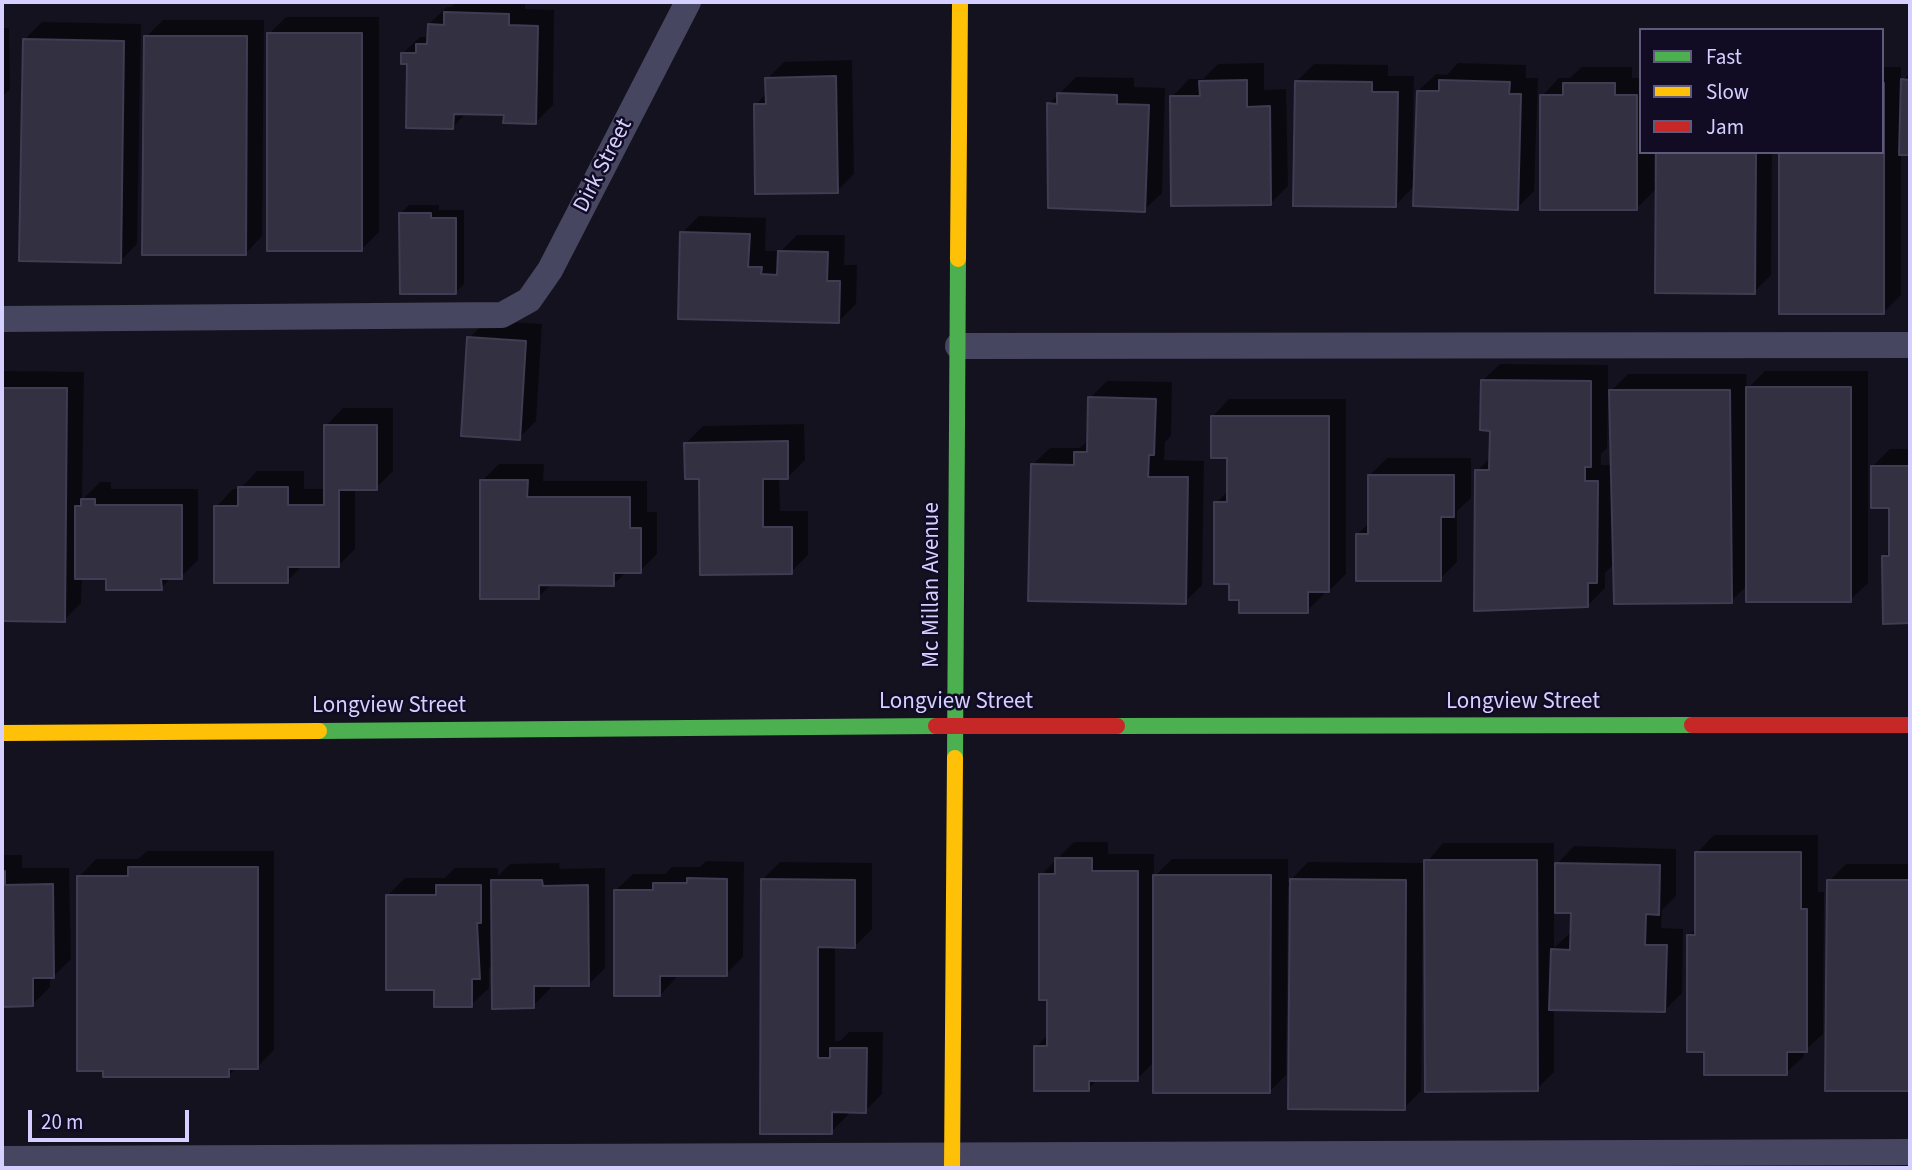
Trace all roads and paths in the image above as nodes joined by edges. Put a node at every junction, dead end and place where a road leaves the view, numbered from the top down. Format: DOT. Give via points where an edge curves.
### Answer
graph roads {
  1 [pos="688,2"];
  2 [pos="960,2"];
  3 [pos="2,319"];
  4 [pos="1910,345"];
  5 [pos="958,346"];
  6 [pos="1910,725"];
  7 [pos="955,726"];
  8 [pos="2,733"];
  9 [pos="1910,1152"];
  10 [pos="2,1159"];
  11 [pos="952,1163"];
  1 -- 3 [label="lane, Dirk Street" via="550,270 529,300 502,315"];
  2 -- 5 [label="street, Mc Millan Avenue"];
  4 -- 5 [label="lane"];
  5 -- 7 [label="street, Mc Millan Avenue"];
  6 -- 7 [label="street, Longview Street"];
  7 -- 8 [label="street, Longview Street"];
  7 -- 11 [label="street, Mc Millan Avenue"];
  9 -- 11 [label="lane"];
  10 -- 11 [label="lane"];
}
